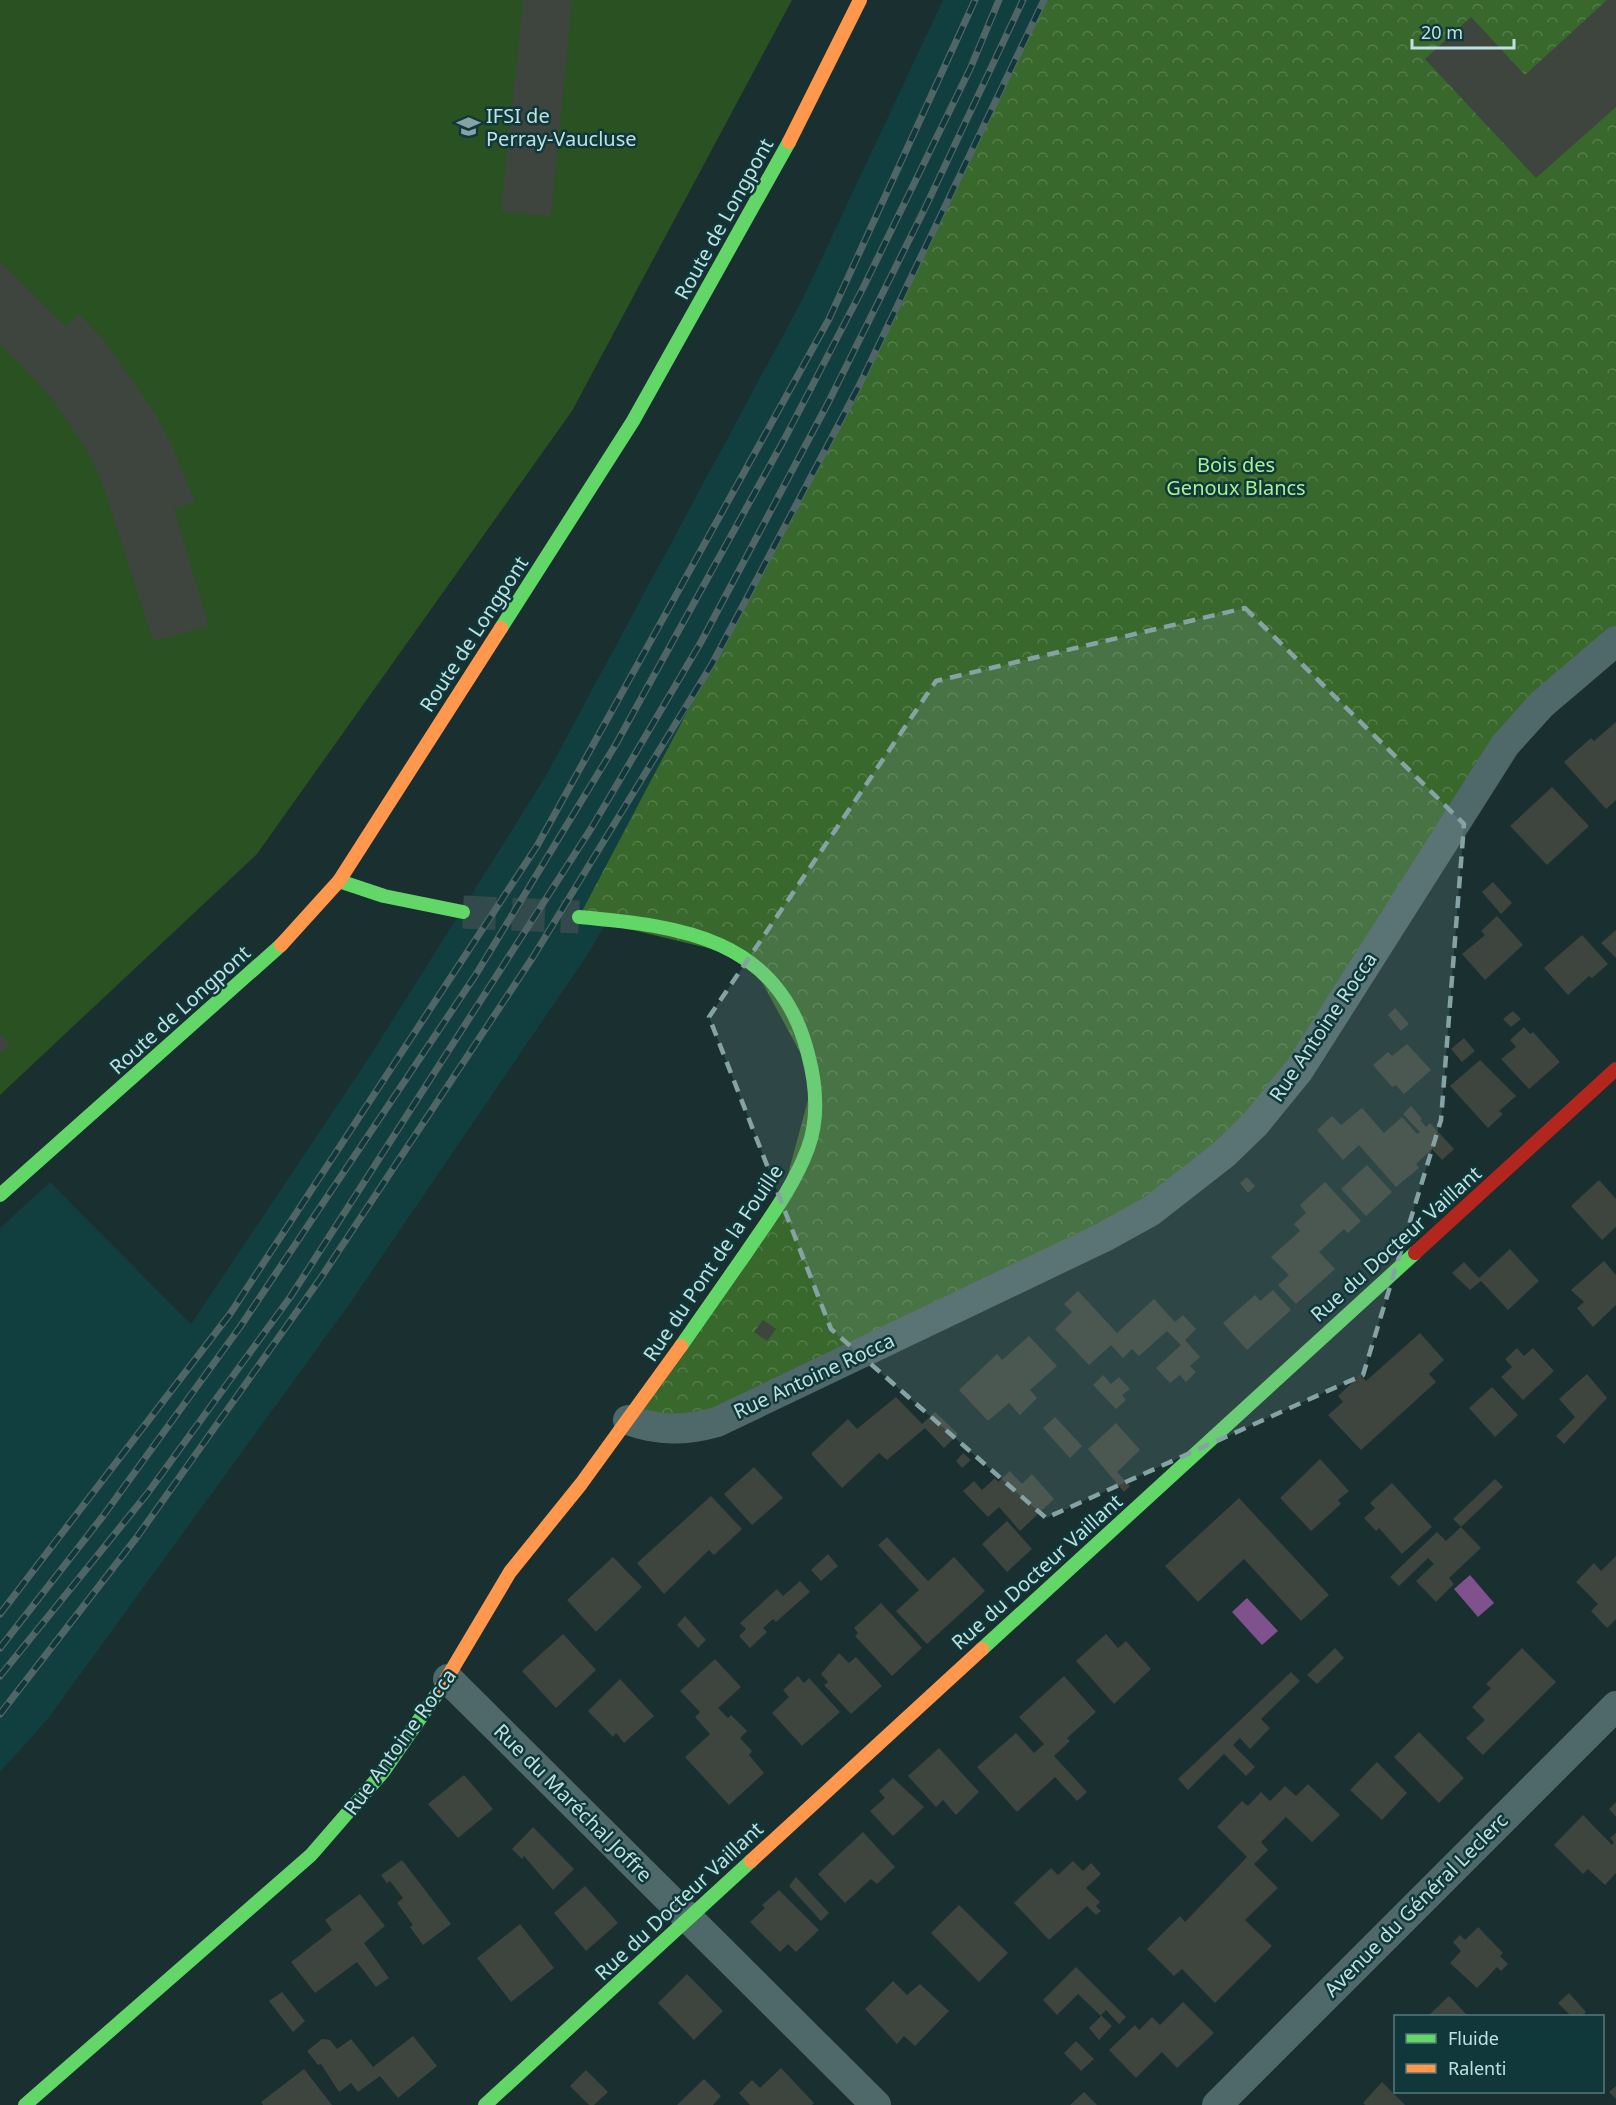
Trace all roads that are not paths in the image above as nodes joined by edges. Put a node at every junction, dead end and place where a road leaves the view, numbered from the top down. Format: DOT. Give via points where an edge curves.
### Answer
graph roads {
  1 [pos="860,0"];
  2 [pos="1616,641"];
  3 [pos="339,881"];
  4 [pos="463,912"];
  5 [pos="579,917"];
  6 [pos="1616,1069"];
  7 [pos="0,1195"];
  8 [pos="628,1420"];
  9 [pos="448,1679"];
  10 [pos="1616,1706"];
  11 [pos="688,1918"];
  12 [pos="26,2105"];
  13 [pos="485,2105"];
  14 [pos="876,2105"];
  15 [pos="1217,2105"];
  1 -- 3 [label="street, Route de Longpont" via="780,161 633,421"];
  2 -- 8 [label="street, Rue Antoine Rocca" via="1542,704 1505,745 1299,1070 1255,1124 1188,1185 1151,1211 1068,1255 717,1422 670,1430"];
  3 -- 4 [label="street" via="410,904"];
  3 -- 7 [label="street, Route de Longpont" via="294,933"];
  5 -- 8 [label="street, Rue du Pont de la Fouille" via="688,930 726,944 749,958 786,999 809,1053 814,1078 811,1140 800,1170"];
  6 -- 11 [label="street, Rue du Docteur Vaillant"];
  8 -- 9 [label="street, Rue Antoine Rocca" via="510,1573"];
  9 -- 11 [label="street, Rue du Maréchal Joffre"];
  9 -- 12 [label="street, Rue Antoine Rocca" via="337,1829"];
  10 -- 15 [label="street, Avenue du Général Leclerc"];
  11 -- 13 [label="street, Rue du Docteur Vaillant"];
  11 -- 14 [label="street, Rue du Maréchal Joffre"];
}
